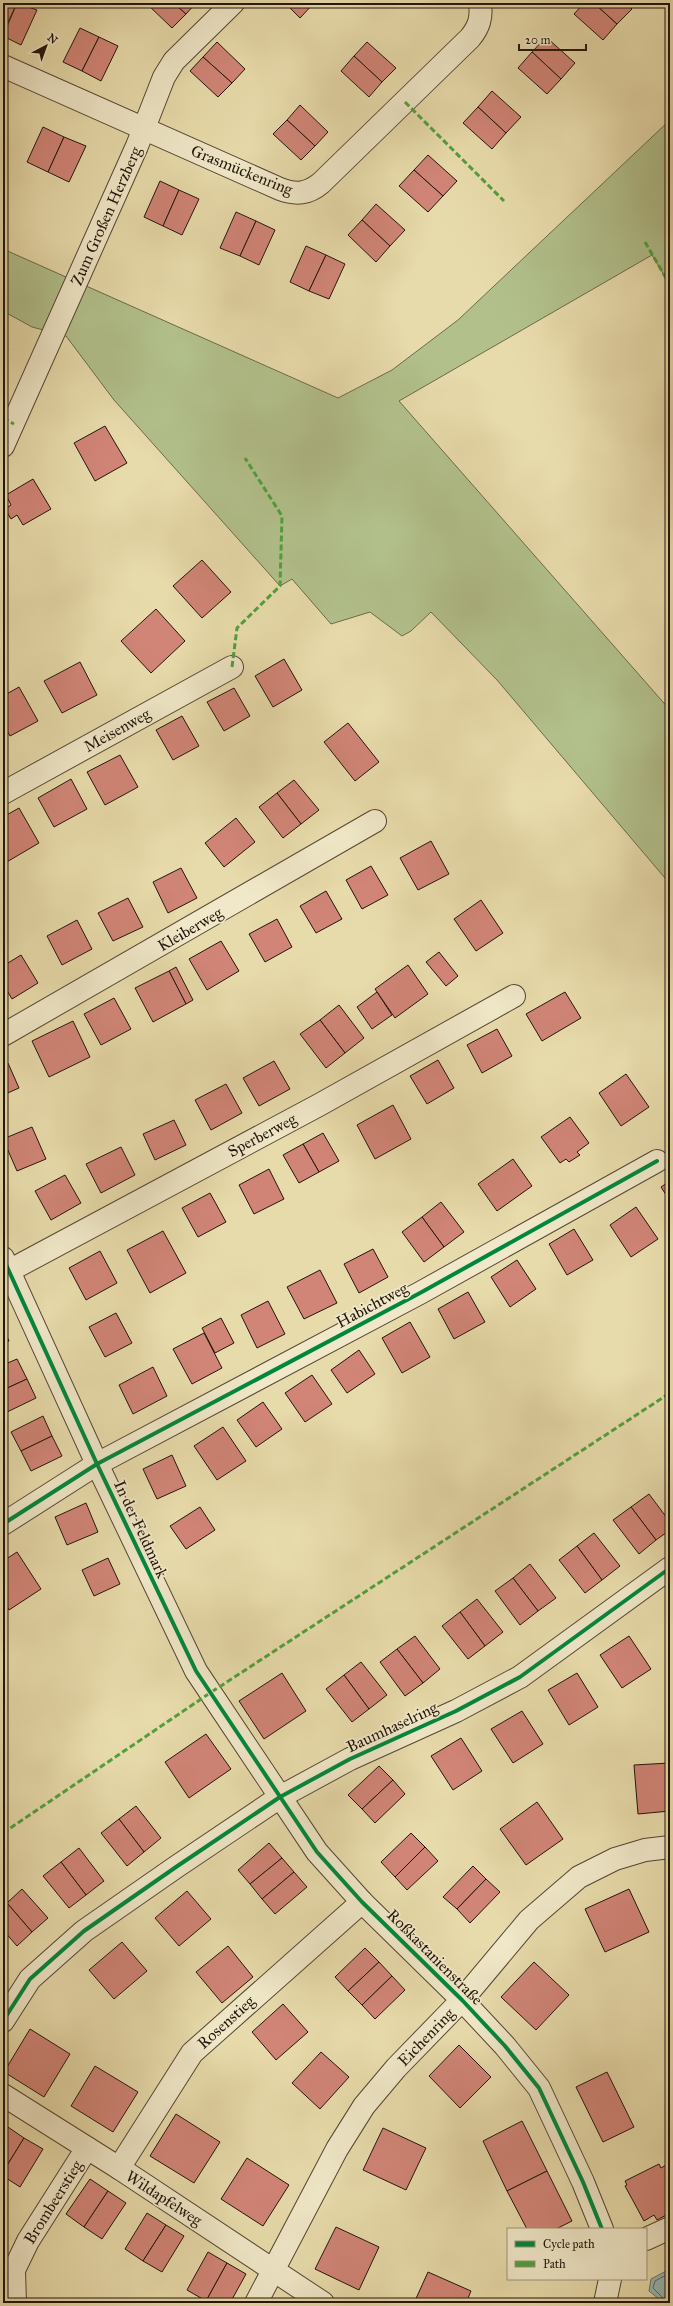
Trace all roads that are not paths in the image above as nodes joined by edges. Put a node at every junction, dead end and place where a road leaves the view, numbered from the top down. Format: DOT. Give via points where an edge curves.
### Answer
graph roads {
  1 [pos="233,3"];
  2 [pos="480,3"];
  3 [pos="3,66"];
  4 [pos="144,129"];
  5 [pos="8,421"];
  6 [pos="3,446"];
  7 [pos="232,667"];
  8 [pos="3,793"];
  9 [pos="375,822"];
  10 [pos="514,996"];
  11 [pos="3,1035"];
  12 [pos="657,1161"];
  13 [pos="5,1268"];
  14 [pos="97,1464"];
  15 [pos="3,1524"];
  16 [pos="670,1568"];
  17 [pos="280,1797"];
  18 [pos="670,1846"];
  19 [pos="362,1902"];
  20 [pos="462,2000"];
  21 [pos="3,2021"];
  22 [pos="3,2095"];
  23 [pos="87,2148"];
  24 [pos="118,2168"];
  25 [pos="602,2228"];
  26 [pos="670,2228"];
  27 [pos="647,2239"];
  28 [pos="274,2270"];
  29 [pos="610,2280"];
  30 [pos="15,2303"];
  31 [pos="256,2303"];
  32 [pos="323,2303"];
  33 [pos="605,2303"];
  1 -- 4 [label="street, Zum Großen Herzberg" via="174,61 164,77"];
  2 -- 4 [label="street, Grasmückenring" via="482,15 478,28 470,38 313,190 292,193 280,189"];
  3 -- 4 [label="street, Grasmückenring"];
  4 -- 5 [label="street, Zum Großen Herzberg"];
  5 -- 6 [label="street, Zum Großen Herzberg"];
  7 -- 8 [label="street, Meisenweg"];
  9 -- 11 [label="street, Kleiberweg"];
  10 -- 13 [label="street, Sperberweg" via="319,1105"];
  12 -- 14 [label="street, Habichtweg" via="420,1293"];
  13 -- 14 [label="street, In der Feldmark"];
  14 -- 15 [label="street, Habichtweg"];
  14 -- 17 [label="street, In der Feldmark" via="196,1671"];
  16 -- 17 [label="street, Baumhaselring" via="520,1677 456,1711 350,1759"];
  17 -- 19 [label="street, Roßkastanienstraße" via="317,1852"];
  17 -- 21 [label="street, Baumhaselring" via="84,1931 30,1979"];
  18 -- 20 [label="street, Eichenring" via="615,1859 579,1877 529,1920"];
  19 -- 20 [label="street, Roßkastanienstraße"];
  19 -- 24 [label="street, Rosenstieg" via="192,2053"];
  20 -- 25 [label="street, Roßkastanienstraße" via="505,2046 539,2088"];
  20 -- 28 [label="street, Eichenring" via="396,2068 364,2106 337,2149"];
  22 -- 23 [label="street, Wildapfelweg"];
  23 -- 24 [label="street, Wildapfelweg"];
  23 -- 30 [label="street, Brombeerstieg" via="28,2240 14,2270"];
  24 -- 28 [label="street, Wildapfelweg"];
  26 -- 27 [label="street"];
  28 -- 31 [label="street, Eichenring"];
  28 -- 32 [label="street, Wildapfelweg"];
  29 -- 33 [label="street"];
}
